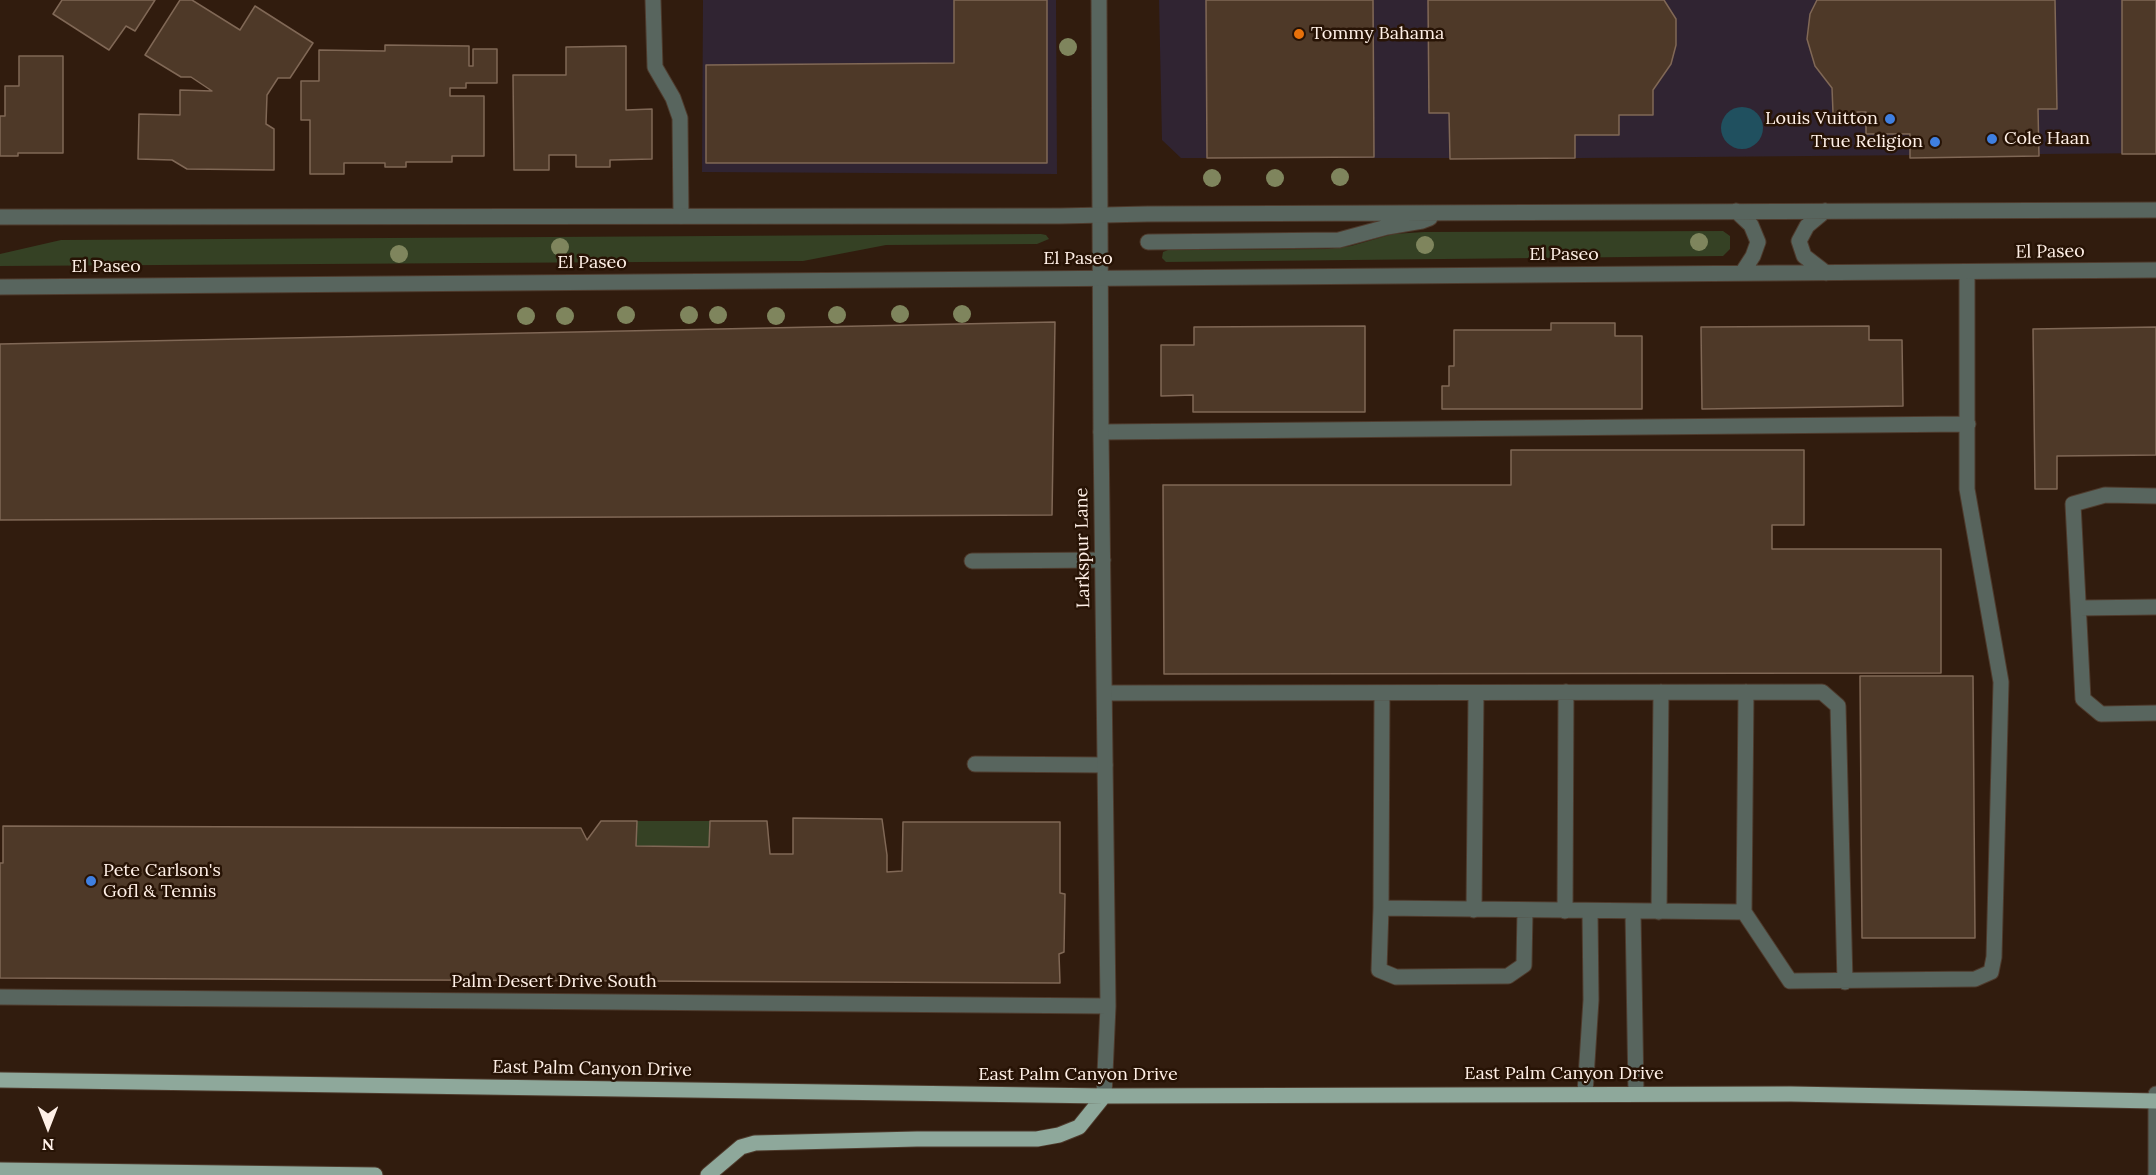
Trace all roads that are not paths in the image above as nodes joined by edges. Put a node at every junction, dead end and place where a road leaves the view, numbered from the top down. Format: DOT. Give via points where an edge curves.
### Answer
graph roads {
  1 [pos="653,0"];
  2 [pos="1100,0"];
  3 [pos="2156,210"];
  4 [pos="1736,211"];
  5 [pos="1825,211"];
  6 [pos="1441,213"];
  7 [pos="681,216"];
  8 [pos="1099,216"];
  9 [pos="0,217"];
  10 [pos="1148,242"];
  11 [pos="2156,270"];
  12 [pos="1967,272"];
  13 [pos="1742,273"];
  14 [pos="1826,273"];
  15 [pos="1100,278"];
  16 [pos="0,287"];
  17 [pos="1968,424"];
  18 [pos="1101,432"];
  19 [pos="2156,496"];
  20 [pos="1103,560"];
  21 [pos="972,561"];
  22 [pos="2156,607"];
  23 [pos="2079,608"];
  24 [pos="1566,692"];
  25 [pos="1661,692"];
  26 [pos="1746,692"];
  27 [pos="1105,693"];
  28 [pos="1382,693"];
  29 [pos="1476,693"];
  30 [pos="2156,713"];
  31 [pos="975,764"];
  32 [pos="1105,765"];
  33 [pos="1382,908"];
  34 [pos="1474,910"];
  35 [pos="1525,911"];
  36 [pos="1565,911"];
  37 [pos="1590,912"];
  38 [pos="1633,912"];
  39 [pos="1659,912"];
  40 [pos="1744,912"];
  41 [pos="1845,982"];
  42 [pos="0,997"];
  43 [pos="1108,1006"];
  44 [pos="0,1080"];
  45 [pos="1585,1093"];
  46 [pos="1636,1093"];
  47 [pos="2156,1094"];
  48 [pos="1104,1096"];
  49 [pos="2156,1101"];
  50 [pos="0,1170"];
  51 [pos="375,1175"];
  52 [pos="708,1175"];
  53 [pos="2156,1175"];
  1 -- 7 [label="street" via="655,67 680,118"];
  2 -- 8 [label="street, Larkspur Lane"];
  3 -- 5 [label="street"];
  4 -- 5 [label="street"];
  4 -- 6 [label="street"];
  4 -- 13 [label="street" via="1751,225 1758,242"];
  5 -- 14 [label="street" via="1807,226 1799,241 1804,256"];
  6 -- 8 [label="street"];
  6 -- 10 [label="street" via="1339,240"];
  7 -- 8 [label="street"];
  7 -- 9 [label="street"];
  8 -- 15 [label="street, Larkspur Lane"];
  11 -- 12 [label="street, El Paseo"];
  12 -- 14 [label="street, El Paseo"];
  12 -- 17 [label="street"];
  13 -- 14 [label="street, El Paseo"];
  13 -- 15 [label="street, El Paseo"];
  15 -- 16 [label="street, El Paseo"];
  15 -- 18 [label="street, Larkspur Lane"];
  17 -- 18 [label="street"];
  17 -- 41 [label="street" via="1967,489 2001,682 1994,957 1990,972 1975,979"];
  18 -- 20 [label="street, Larkspur Lane"];
  19 -- 23 [label="street" via="2105,495 2073,504"];
  20 -- 21 [label="street"];
  20 -- 27 [label="street, Larkspur Lane"];
  22 -- 23 [label="street"];
  23 -- 30 [label="street" via="2083,699 2101,714"];
  24 -- 25 [label="street"];
  24 -- 29 [label="street"];
  24 -- 36 [label="street"];
  25 -- 26 [label="street"];
  25 -- 39 [label="street"];
  26 -- 40 [label="street"];
  26 -- 41 [label="street" via="1822,692 1838,706"];
  27 -- 28 [label="street"];
  27 -- 32 [label="street, Larkspur Lane"];
  28 -- 29 [label="street"];
  28 -- 33 [label="street"];
  29 -- 34 [label="street"];
  31 -- 32 [label="street"];
  32 -- 43 [label="street, Larkspur Lane"];
  33 -- 34 [label="street"];
  33 -- 35 [label="street" via="1379,970 1396,977 1508,976 1524,965"];
  34 -- 35 [label="street"];
  35 -- 36 [label="street"];
  36 -- 37 [label="street"];
  37 -- 38 [label="street"];
  37 -- 45 [label="street" via="1591,1000"];
  38 -- 39 [label="street"];
  38 -- 46 [label="street"];
  39 -- 40 [label="street"];
  40 -- 41 [label="street" via="1790,981"];
  42 -- 43 [label="street, Palm Desert Drive South"];
  43 -- 48 [label="street, Larkspur Lane"];
  44 -- 48 [label="main road, East Palm Canyon Drive"];
  45 -- 46 [label="main road, East Palm Canyon Drive"];
  45 -- 48 [label="main road, East Palm Canyon Drive"];
  46 -- 49 [label="main road, East Palm Canyon Drive"];
  47 -- 49 [label="street"];
  48 -- 52 [label="main road" via="1079,1127 1059,1135 1037,1139 755,1143 741,1147"];
  49 -- 53 [label="street"];
  50 -- 51 [label="main road"];
}
